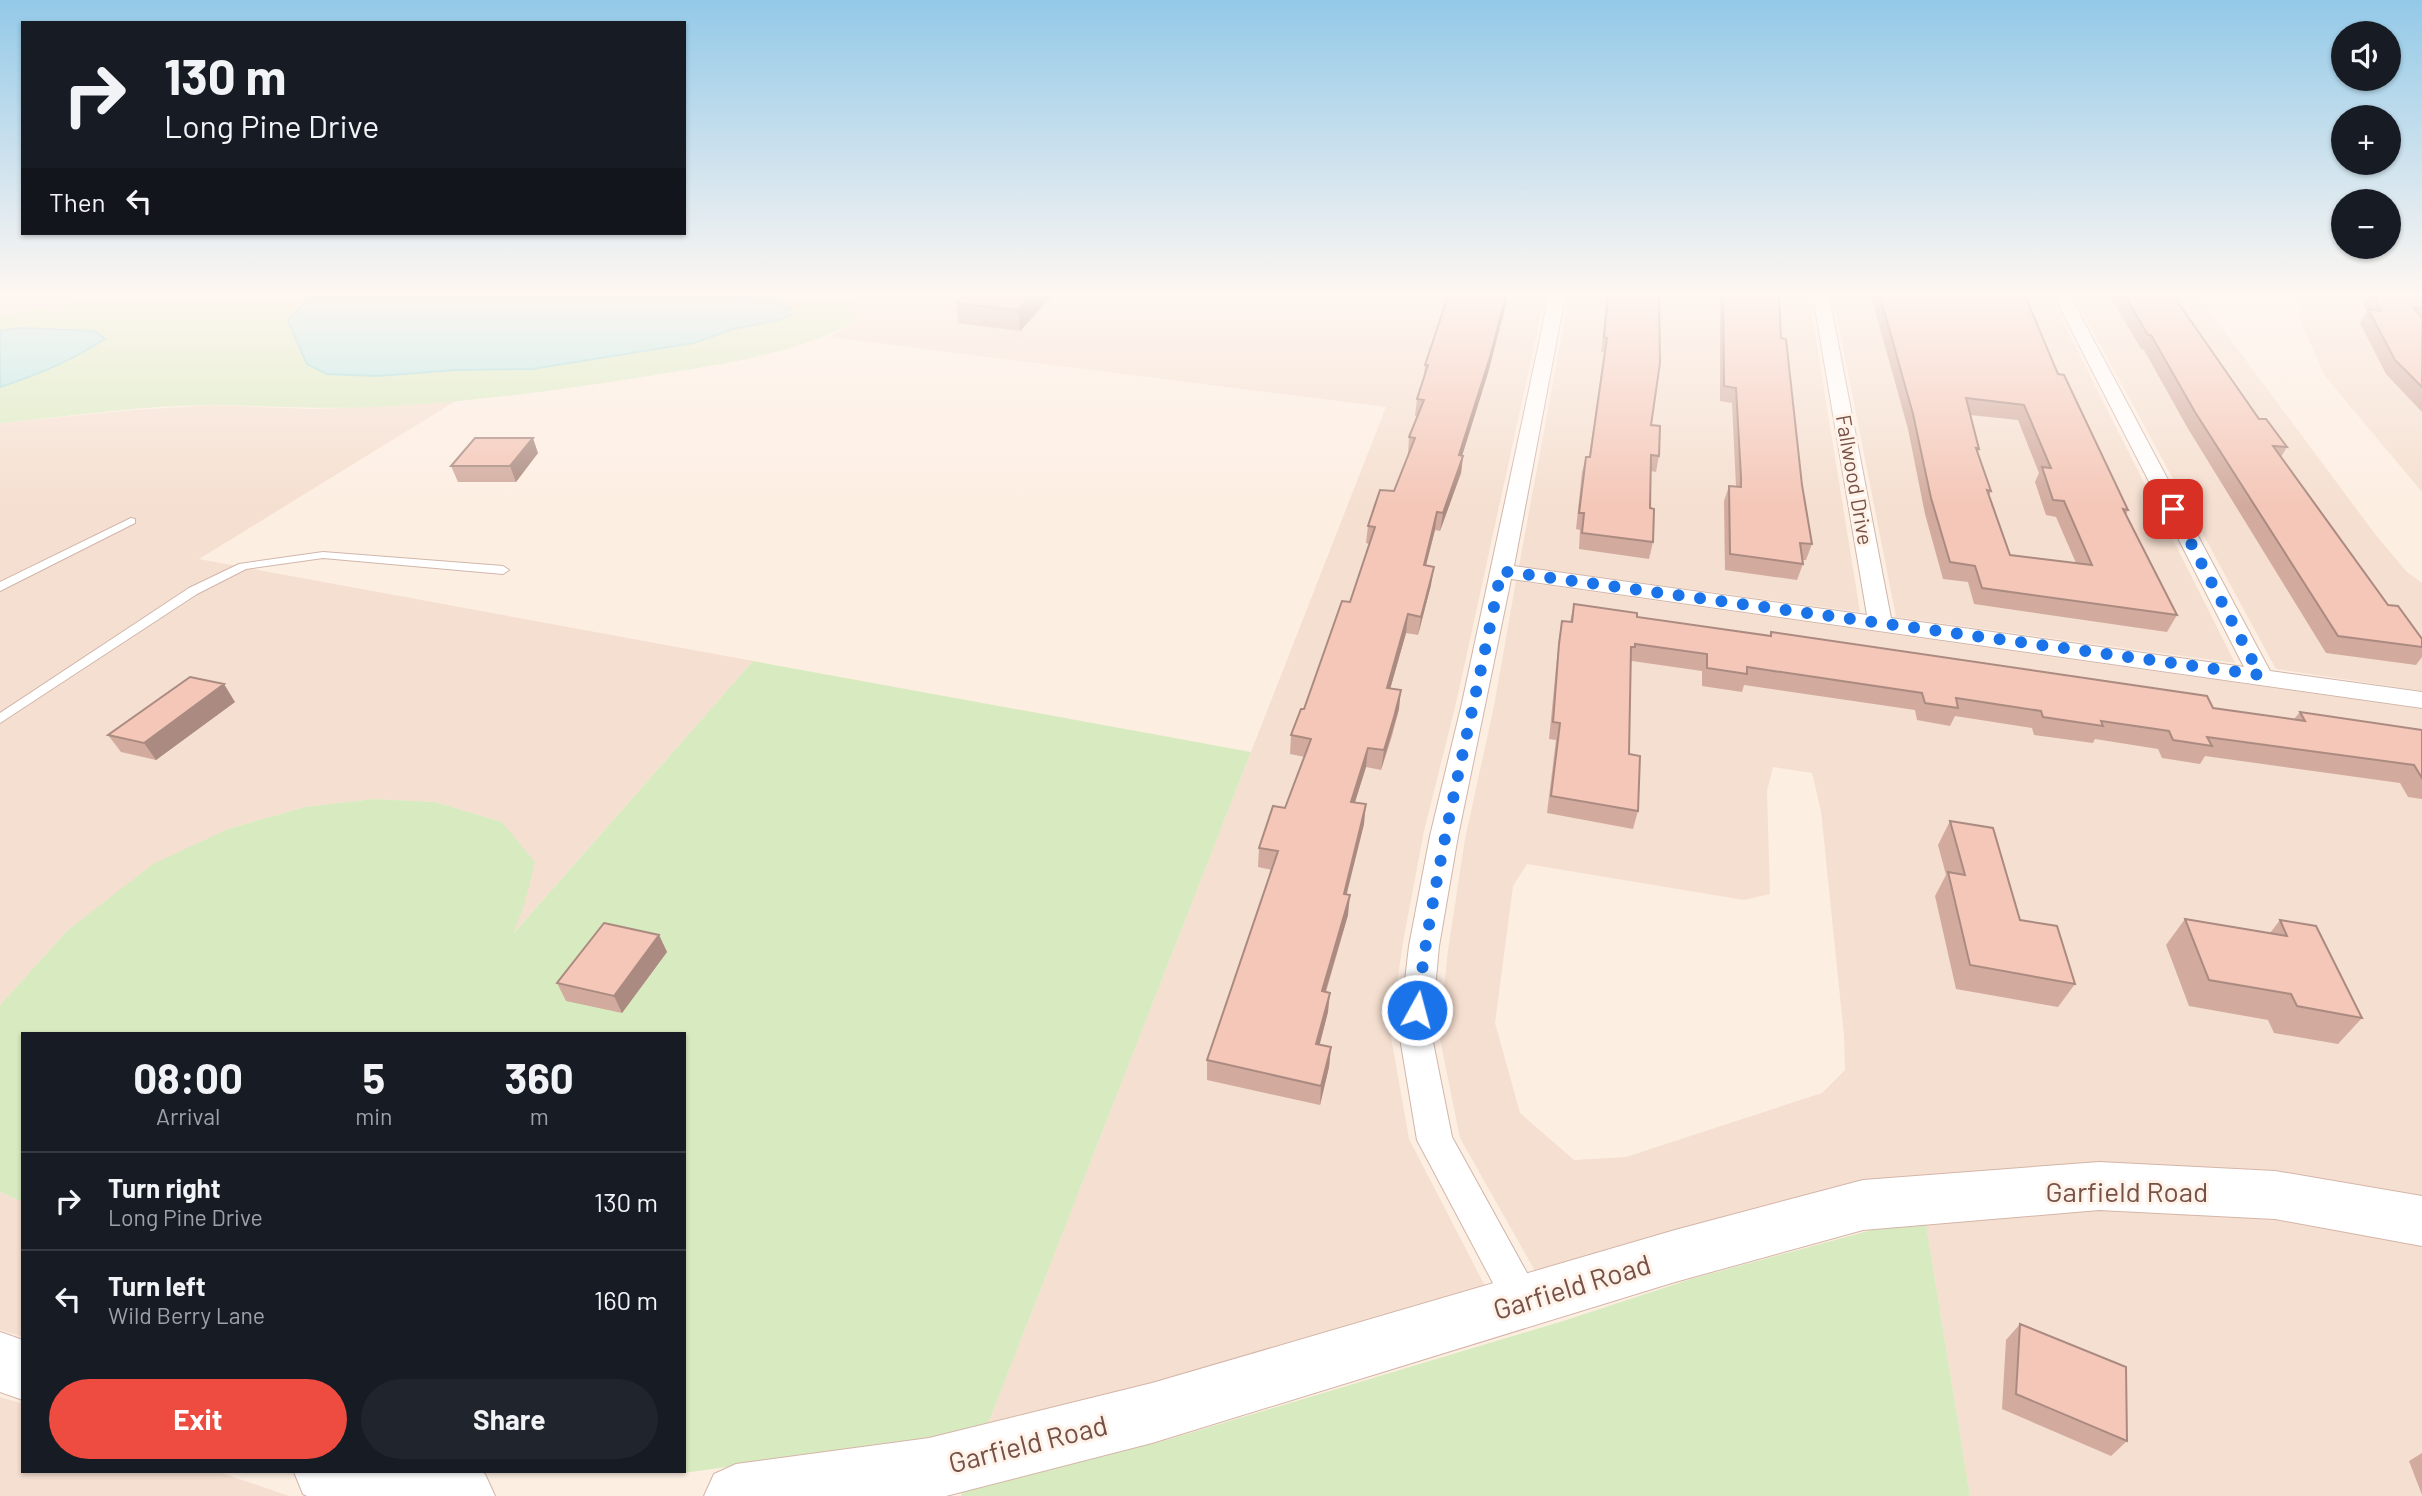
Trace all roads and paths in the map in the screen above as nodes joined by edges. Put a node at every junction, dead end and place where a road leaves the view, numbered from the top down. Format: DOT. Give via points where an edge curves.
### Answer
graph roads {
  1 [pos="1543,366"];
  2 [pos="1834,366"];
  3 [pos="2098,366"];
  4 [pos="131,522"];
  5 [pos="503,570"];
  6 [pos="1501,571"];
  7 [pos="0,587"];
  8 [pos="1880,623"];
  9 [pos="2260,675"];
  10 [pos="2422,700"];
  11 [pos="0,719"];
  12 [pos="2422,1221"];
  13 [pos="1524,1302"];
  14 [pos="0,1362"];
  15 [pos="21,1369"];
  16 [pos="328,1473"];
  17 [pos="463,1496"];
  18 [pos="736,1496"];
  1 -- 6 [label="street"];
  2 -- 8 [label="street, Fallwood Drive"];
  3 -- 9 [label="street"];
  4 -- 7 [label="lane"];
  5 -- 11 [label="lane" via="323,555 243,566 193,591"];
  6 -- 8 [label="street"];
  6 -- 13 [label="street" via="1444,836 1424,946 1415,1032 1435,1140"];
  8 -- 9 [label="street"];
  9 -- 10 [label="street"];
  12 -- 13 [label="street, Garfield Road" via="2276,1195 2099,1186 1863,1205"];
  13 -- 18 [label="street, Garfield Road" via="1152,1413 929,1469"];
  14 -- 15 [label="street"];
  16 -- 17 [label="street"];
}
